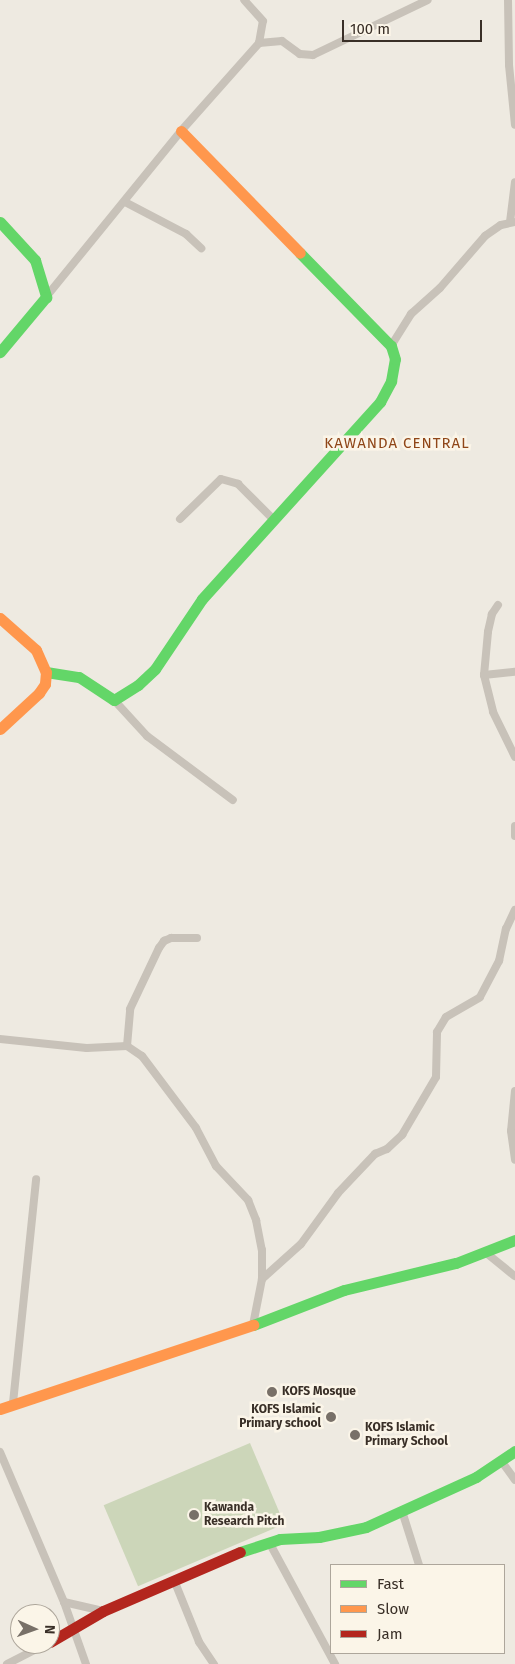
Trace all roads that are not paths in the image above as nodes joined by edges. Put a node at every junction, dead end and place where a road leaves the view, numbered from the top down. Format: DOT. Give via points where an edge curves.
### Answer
graph roads {
  1 [pos="244,0"];
  2 [pos="403,0"];
  3 [pos="428,0"];
  4 [pos="508,0"];
  5 [pos="407,8"];
  6 [pos="259,43"];
  7 [pos="515,126"];
  8 [pos="181,130"];
  9 [pos="515,182"];
  10 [pos="125,202"];
  11 [pos="0,222"];
  12 [pos="512,222"];
  13 [pos="202,248"];
  14 [pos="46,297"];
  15 [pos="390,346"];
  16 [pos="0,352"];
  17 [pos="180,518"];
  18 [pos="273,520"];
  19 [pos="498,605"];
  20 [pos="0,618"];
  21 [pos="46,672"];
  22 [pos="515,672"];
  23 [pos="484,675"];
  24 [pos="114,700"];
  25 [pos="0,728"];
  26 [pos="515,757"];
  27 [pos="233,800"];
  28 [pos="515,826"];
  29 [pos="515,836"];
  30 [pos="515,910"];
  31 [pos="197,938"];
  32 [pos="0,1039"];
  33 [pos="127,1046"];
  34 [pos="515,1091"];
  35 [pos="515,1156"];
  36 [pos="36,1179"];
  37 [pos="515,1240"];
  38 [pos="485,1252"];
  39 [pos="515,1276"];
  40 [pos="262,1279"];
  41 [pos="253,1325"];
  42 [pos="13,1403"];
  43 [pos="0,1409"];
  44 [pos="515,1451"];
  45 [pos="0,1452"];
  46 [pos="502,1462"];
  47 [pos="515,1480"];
  48 [pos="402,1511"];
  49 [pos="268,1542"];
  50 [pos="419,1564"];
  51 [pos="174,1580"];
  52 [pos="64,1602"];
  53 [pos="103,1611"];
  54 [pos="74,1630"];
  55 [pos="60,1637"];
  56 [pos="26,1654"];
  57 [pos="7,1664"];
  58 [pos="86,1664"];
  59 [pos="214,1664"];
  60 [pos="335,1664"];
  1 -- 6 [label="street" via="263,21"];
  2 -- 5 [label="street"];
  3 -- 5 [label="street"];
  4 -- 7 [label="street" via="509,65"];
  5 -- 6 [label="street" via="371,30 313,56 300,54 282,41"];
  6 -- 8 [label="street"];
  8 -- 10 [label="street"];
  8 -- 15 [label="street"];
  9 -- 12 [label="street"];
  10 -- 13 [label="street" via="186,234"];
  10 -- 14 [label="street"];
  11 -- 14 [label="street" via="35,260"];
  12 -- 15 [label="street" via="485,236 440,288 411,314"];
  14 -- 16 [label="street"];
  15 -- 18 [label="street" via="395,359 392,381 380,402"];
  17 -- 18 [label="street" via="221,479 238,484"];
  18 -- 24 [label="street" via="189,616 155,669"];
  19 -- 23 [label="street" via="492,614 488,632"];
  20 -- 21 [label="street" via="36,650"];
  21 -- 24 [label="street" via="79,677"];
  21 -- 25 [label="street" via="45,684 39,693"];
  22 -- 23 [label="street"];
  23 -- 26 [label="street" via="494,712"];
  24 -- 27 [label="street" via="147,736"];
  28 -- 29 [label="street"];
  30 -- 40 [label="street" via="506,929 499,961 480,997 446,1017 437,1032 436,1077 402,1135 387,1149 375,1154 338,1192 311,1233"];
  31 -- 33 [label="street" via="171,938 159,948 130,1008"];
  32 -- 33 [label="street" via="88,1048"];
  33 -- 40 [label="street" via="142,1056 196,1128 216,1166 248,1200 259,1230"];
  34 -- 35 [label="street" via="511,1131"];
  36 -- 42 [label="street"];
  37 -- 38 [label="street"];
  38 -- 39 [label="street"];
  38 -- 41 [label="street" via="456,1263 344,1290"];
  40 -- 41 [label="street"];
  41 -- 42 [label="street"];
  42 -- 43 [label="street"];
  44 -- 46 [label="street"];
  45 -- 52 [label="street"];
  46 -- 47 [label="street"];
  46 -- 48 [label="street"];
  48 -- 49 [label="street" via="353,1531"];
  48 -- 50 [label="street"];
  49 -- 51 [label="street"];
  49 -- 60 [label="street"];
  51 -- 53 [label="street"];
  51 -- 59 [label="street" via="199,1642"];
  52 -- 53 [label="street"];
  52 -- 54 [label="street"];
  53 -- 54 [label="street"];
  54 -- 55 [label="street"];
  54 -- 58 [label="street"];
  56 -- 57 [label="street"];
}
